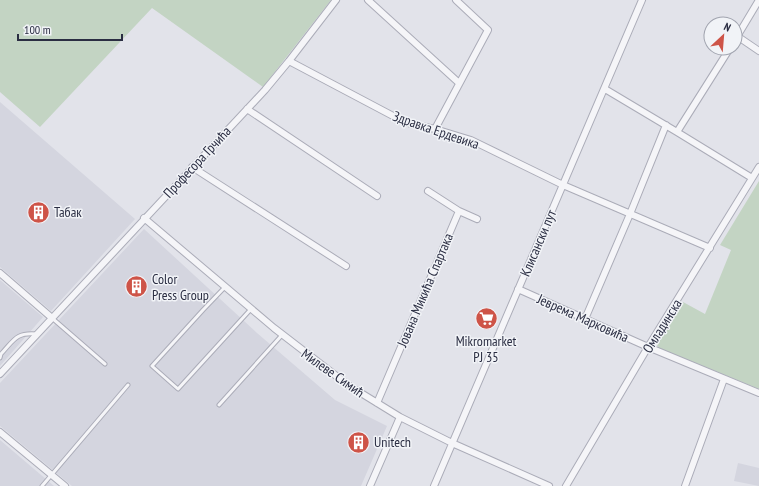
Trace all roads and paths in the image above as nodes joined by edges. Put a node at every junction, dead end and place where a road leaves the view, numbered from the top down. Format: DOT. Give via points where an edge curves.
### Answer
graph roads {
  1 [pos="336,0"];
  2 [pos="368,0"];
  3 [pos="456,0"];
  4 [pos="642,0"];
  5 [pos="759,0"];
  6 [pos="743,26"];
  7 [pos="743,42"];
  8 [pos="759,51"];
  9 [pos="725,56"];
  10 [pos="289,61"];
  11 [pos="459,83"];
  12 [pos="604,89"];
  13 [pos="248,109"];
  14 [pos="666,126"];
  15 [pos="435,129"];
  16 [pos="677,132"];
  17 [pos="192,167"];
  18 [pos="759,167"];
  19 [pos="752,178"];
  20 [pos="563,185"];
  21 [pos="428,191"];
  22 [pos="378,196"];
  23 [pos="459,211"];
  24 [pos="630,214"];
  25 [pos="144,218"];
  26 [pos="477,219"];
  27 [pos="710,248"];
  28 [pos="346,266"];
  29 [pos="0,273"];
  30 [pos="225,287"];
  31 [pos="518,289"];
  32 [pos="251,309"];
  33 [pos="52,318"];
  34 [pos="584,319"];
  35 [pos="37,334"];
  36 [pos="282,335"];
  37 [pos="648,348"];
  38 [pos="0,358"];
  39 [pos="105,364"];
  40 [pos="0,374"];
  41 [pos="724,379"];
  42 [pos="128,384"];
  43 [pos="759,393"];
  44 [pos="378,403"];
  45 [pos="219,405"];
  46 [pos="400,417"];
  47 [pos="0,432"];
  48 [pos="452,443"];
  49 [pos="52,474"];
  50 [pos="42,486"];
  51 [pos="65,486"];
  52 [pos="370,486"];
  53 [pos="434,486"];
  54 [pos="549,486"];
  55 [pos="566,486"];
  56 [pos="686,486"];
  1 -- 10 [label="street, Професора Грчића"];
  2 -- 11 [label="street"];
  3 -- 11 [label="street" via="488,30"];
  4 -- 12 [label="street, Клисански пут"];
  5 -- 6 [label="street"];
  7 -- 8 [label="street"];
  9 -- 16 [label="street"];
  10 -- 13 [label="street, Професора Грчића"];
  10 -- 15 [label="street, Здравка Ердевика" via="395,117 411,124"];
  11 -- 15 [label="street"];
  12 -- 14 [label="street"];
  12 -- 20 [label="street, Клисански пут"];
  13 -- 17 [label="street, Професора Грчића"];
  13 -- 22 [label="street"];
  14 -- 16 [label="street"];
  14 -- 24 [label="street"];
  15 -- 20 [label="street, Здравка Ердевика" via="471,140"];
  16 -- 19 [label="street"];
  17 -- 25 [label="street, Професора Грчића"];
  17 -- 28 [label="street"];
  18 -- 19 [label="street, Омладинска"];
  19 -- 27 [label="street, Омладинска"];
  20 -- 24 [label="street, Здравка Ердевика"];
  20 -- 31 [label="street, Клисански пут"];
  21 -- 23 [label="street"];
  23 -- 26 [label="street"];
  23 -- 44 [label="street, Јована Микића Спартака"];
  24 -- 27 [label="street, Здравка Ердевика"];
  24 -- 34 [label="street"];
  25 -- 30 [label="street, Милеве Симић"];
  25 -- 33 [label="street, Професора Грчића"];
  27 -- 37 [label="street, Омладинска"];
  29 -- 33 [label="street"];
  30 -- 32 [label="street, Милеве Симић"];
  30 -- 32 [label="lane" via="152,366 178,389"];
  31 -- 34 [label="street, Јеврема Марковића"];
  31 -- 48 [label="street, Клисански пут"];
  32 -- 36 [label="street, Милеве Симић"];
  33 -- 35 [label="street, Професора Грчића"];
  33 -- 39 [label="lane"];
  34 -- 37 [label="street, Јеврема Марковића"];
  35 -- 38 [label="lane" via="19,335"];
  35 -- 40 [label="street, Професора Грчића"];
  36 -- 44 [label="street, Милеве Симић" via="337,377"];
  36 -- 45 [label="lane"];
  37 -- 41 [label="street, Јеврема Марковића"];
  37 -- 55 [label="street, Омладинска"];
  41 -- 43 [label="street, Јеврема Марковића"];
  41 -- 56 [label="street"];
  42 -- 49 [label="lane"];
  44 -- 46 [label="street, Милеве Симић"];
  46 -- 48 [label="street, Милеве Симић"];
  46 -- 52 [label="street"];
  47 -- 49 [label="street"];
  48 -- 53 [label="street, Клисански пут"];
  48 -- 54 [label="street, Милеве Симић"];
  49 -- 50 [label="lane"];
  49 -- 51 [label="street"];
}
